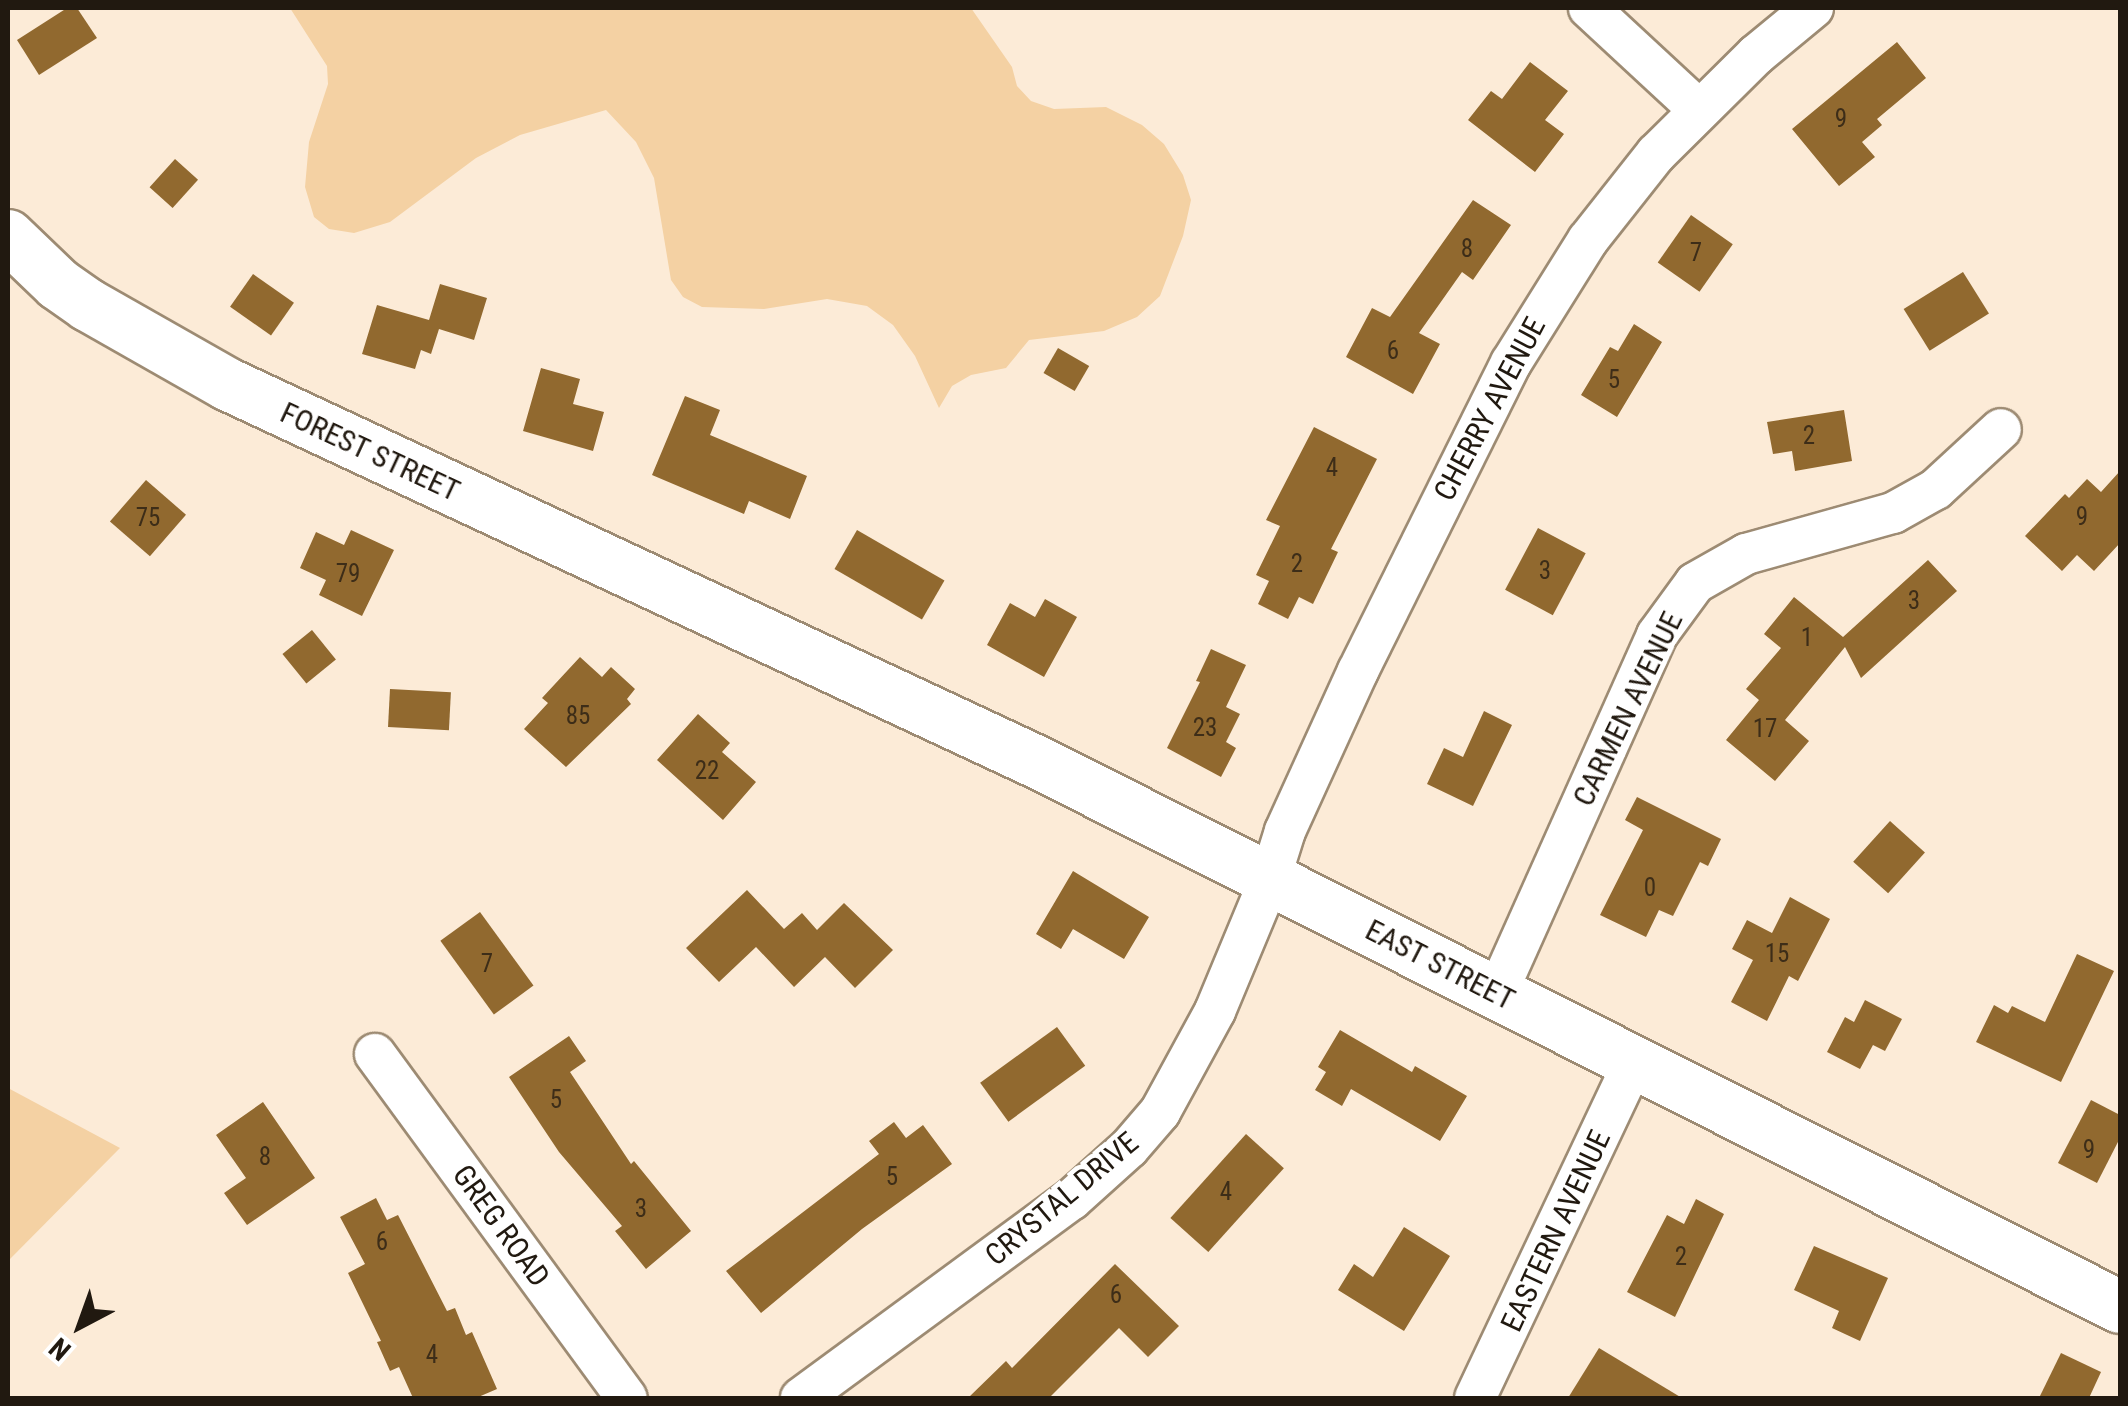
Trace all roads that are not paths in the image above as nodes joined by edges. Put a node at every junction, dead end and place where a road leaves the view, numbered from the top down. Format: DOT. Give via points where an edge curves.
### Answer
graph roads {
  1 [pos="1588,8"];
  2 [pos="1812,8"];
  3 [pos="1698,109"];
  4 [pos="8,236"];
  5 [pos="2002,430"];
  6 [pos="755,630"];
  7 [pos="1270,880"];
  8 [pos="1497,993"];
  9 [pos="375,1054"];
  10 [pos="1634,1062"];
  11 [pos="2120,1307"];
  12 [pos="627,1398"];
  13 [pos="801,1398"];
  14 [pos="1475,1398"];
  1 -- 3 [label="street"];
  2 -- 3 [label="street, CHERRY AVENUE"];
  3 -- 7 [label="street, CHERRY AVENUE" via="1598,227 1511,363 1358,671 1285,830"];
  4 -- 6 [label="main road, FOREST STREET" via="58,284 176,358"];
  5 -- 8 [label="street, CARMEN AVENUE" via="1936,488 1893,513 1746,554 1695,583 1658,635"];
  6 -- 7 [label="main road, EAST STREET"];
  7 -- 8 [label="main road, EAST STREET"];
  7 -- 13 [label="street, CRYSTAL DRIVE" via="1208,1027 1142,1134 1071,1200"];
  8 -- 10 [label="main road, EAST STREET"];
  9 -- 12 [label="street, GREG ROAD"];
  10 -- 11 [label="main road, EAST STREET"];
  10 -- 14 [label="street, EASTERN AVENUE"];
}
